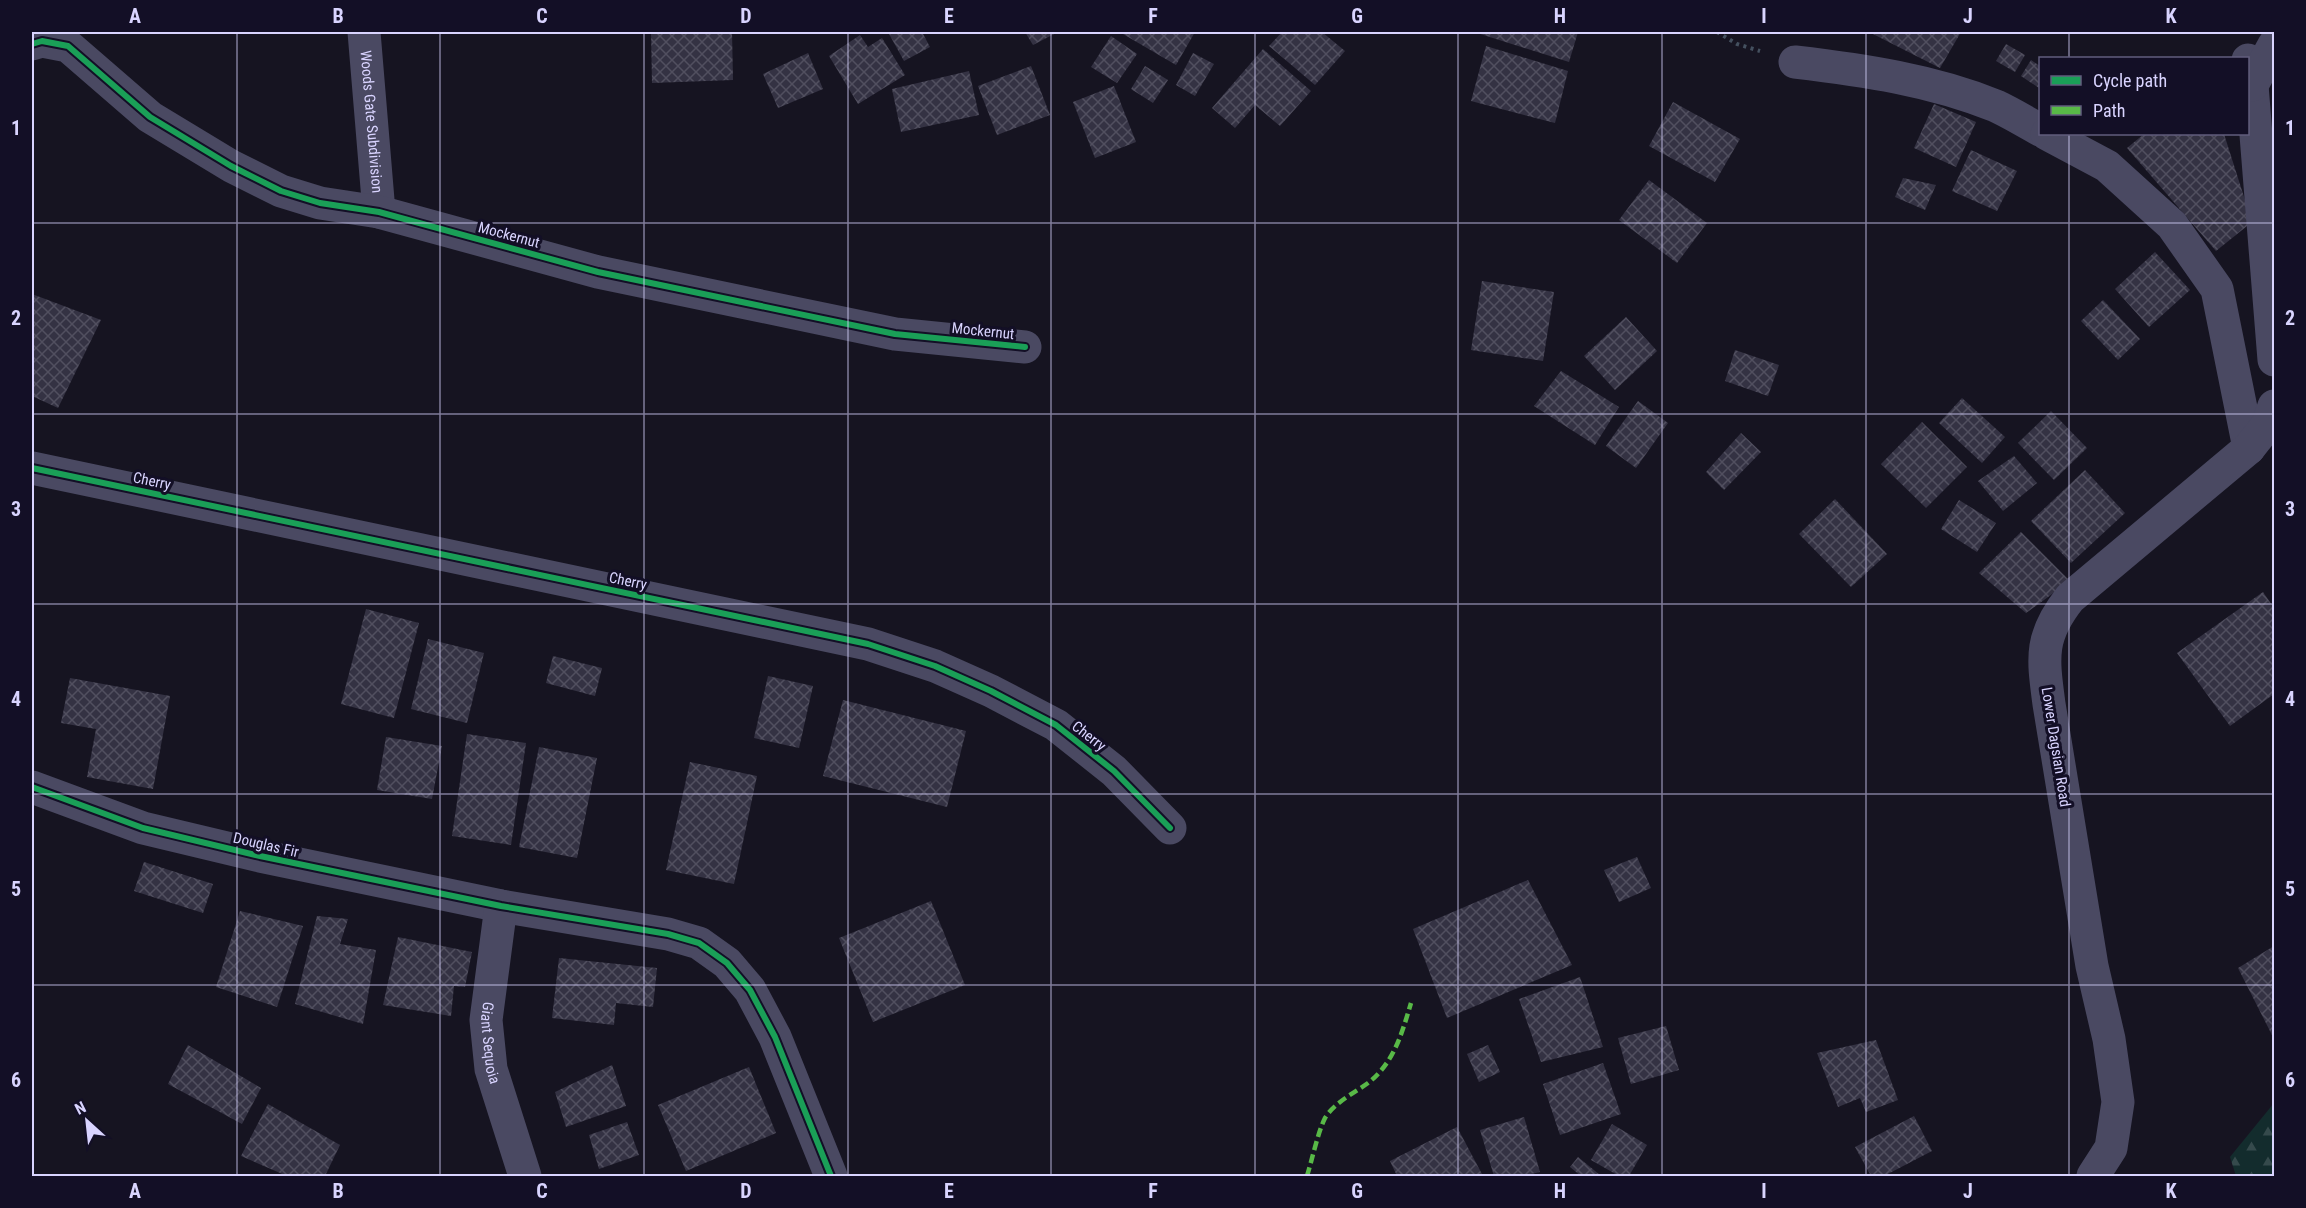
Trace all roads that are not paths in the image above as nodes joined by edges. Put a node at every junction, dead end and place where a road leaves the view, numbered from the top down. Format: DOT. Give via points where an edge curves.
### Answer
graph roads {
  1 [pos="364,32"];
  2 [pos="2242,32"];
  3 [pos="32,44"];
  4 [pos="2274,45"];
  5 [pos="2247,57"];
  6 [pos="1795,62"];
  7 [pos="2249,68"];
  8 [pos="2039,129"];
  9 [pos="2049,135"];
  10 [pos="380,212"];
  11 [pos="1025,347"];
  12 [pos="2274,360"];
  13 [pos="2274,406"];
  14 [pos="2249,448"];
  15 [pos="32,468"];
  16 [pos="32,787"];
  17 [pos="1170,828"];
  18 [pos="501,906"];
  19 [pos="525,1176"];
  20 [pos="831,1176"];
  21 [pos="2094,1176"];
  1 -- 10 [label="street, Woods Gate Subdivision"];
  2 -- 5 [label="street"];
  3 -- 10 [label="street, Mockernut" via="42,41 68,46 150,117 281,191 320,203"];
  4 -- 7 [label="street"];
  6 -- 8 [label="street" via="1922,82 1996,106"];
  7 -- 12 [label="street"];
  9 -- 14 [label="street" via="2108,165 2172,225 2217,289"];
  10 -- 11 [label="street, Mockernut" via="598,272 895,334"];
  13 -- 14 [label="street, Lower Dagsian Road" via="2268,424"];
  14 -- 21 [label="street, Lower Dagsian Road" via="2070,598 2054,618 2045,644 2049,704 2118,1102 2111,1148"];
  15 -- 17 [label="street, Cherry" via="868,644 935,666 1056,725 1114,771"];
  16 -- 18 [label="street, Douglas Fir" via="143,828"];
  18 -- 19 [label="street, Giant Sequoia" via="486,1020 491,1069"];
  18 -- 20 [label="street, Douglas Fir" via="668,934 699,943 727,963 750,990 775,1037"];
}
